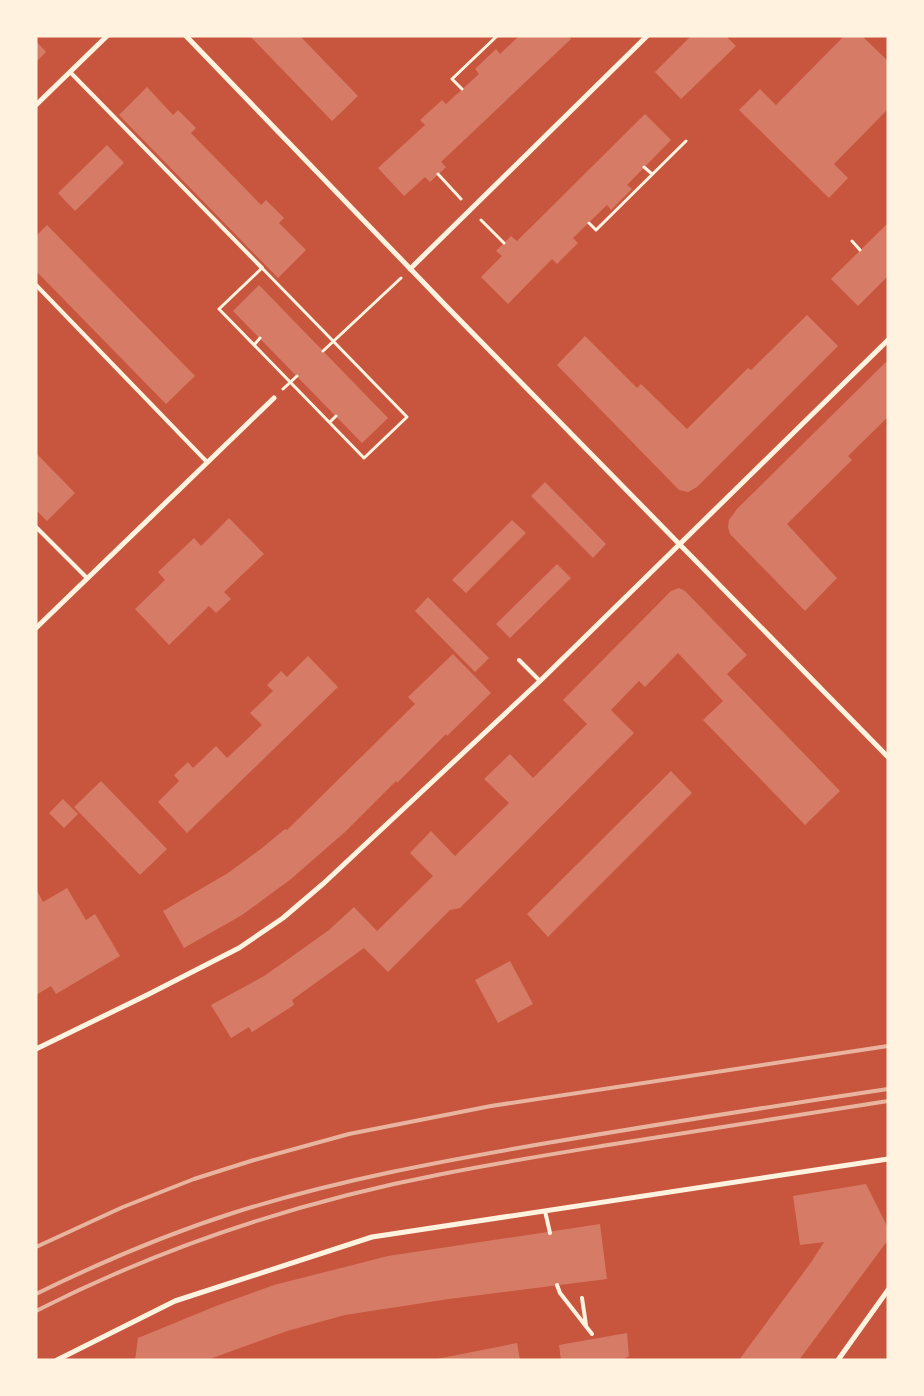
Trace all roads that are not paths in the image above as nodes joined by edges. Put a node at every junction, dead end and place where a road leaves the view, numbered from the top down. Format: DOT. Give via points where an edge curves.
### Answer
graph roads {
  1 [pos="107,36"];
  2 [pos="186,36"];
  3 [pos="647,36"];
  4 [pos="70,72"];
  5 [pos="36,105"];
  6 [pos="262,268"];
  7 [pos="410,269"];
  8 [pos="36,285"];
  9 [pos="888,340"];
  10 [pos="274,398"];
  11 [pos="207,462"];
  12 [pos="36,526"];
  13 [pos="679,544"];
  14 [pos="87,578"];
  15 [pos="36,628"];
  16 [pos="519,660"];
  17 [pos="540,681"];
  18 [pos="888,756"];
  19 [pos="36,1049"];
  20 [pos="888,1160"];
  21 [pos="545,1211"];
  22 [pos="550,1233"];
  23 [pos="557,1285"];
  24 [pos="888,1290"];
  25 [pos="582,1298"];
  26 [pos="586,1326"];
  27 [pos="592,1334"];
  28 [pos="62,1359"];
  29 [pos="838,1360"];
  1 -- 4 [label="street"];
  2 -- 7 [label="street"];
  3 -- 7 [label="street"];
  4 -- 5 [label="street"];
  4 -- 6 [label="lane"];
  7 -- 13 [label="street"];
  8 -- 11 [label="lane"];
  9 -- 13 [label="street"];
  10 -- 11 [label="street"];
  11 -- 14 [label="street"];
  12 -- 14 [label="lane"];
  13 -- 17 [label="street"];
  13 -- 18 [label="street"];
  14 -- 15 [label="street"];
  16 -- 17 [label="lane"];
  17 -- 19 [label="street" via="324,883 282,918 239,948"];
  20 -- 21 [label="street"];
  21 -- 22 [label="lane"];
  21 -- 28 [label="street" via="372,1237 174,1301"];
  23 -- 26 [label="lane"];
  24 -- 29 [label="street"];
  25 -- 26 [label="lane"];
  26 -- 27 [label="lane"];
}
